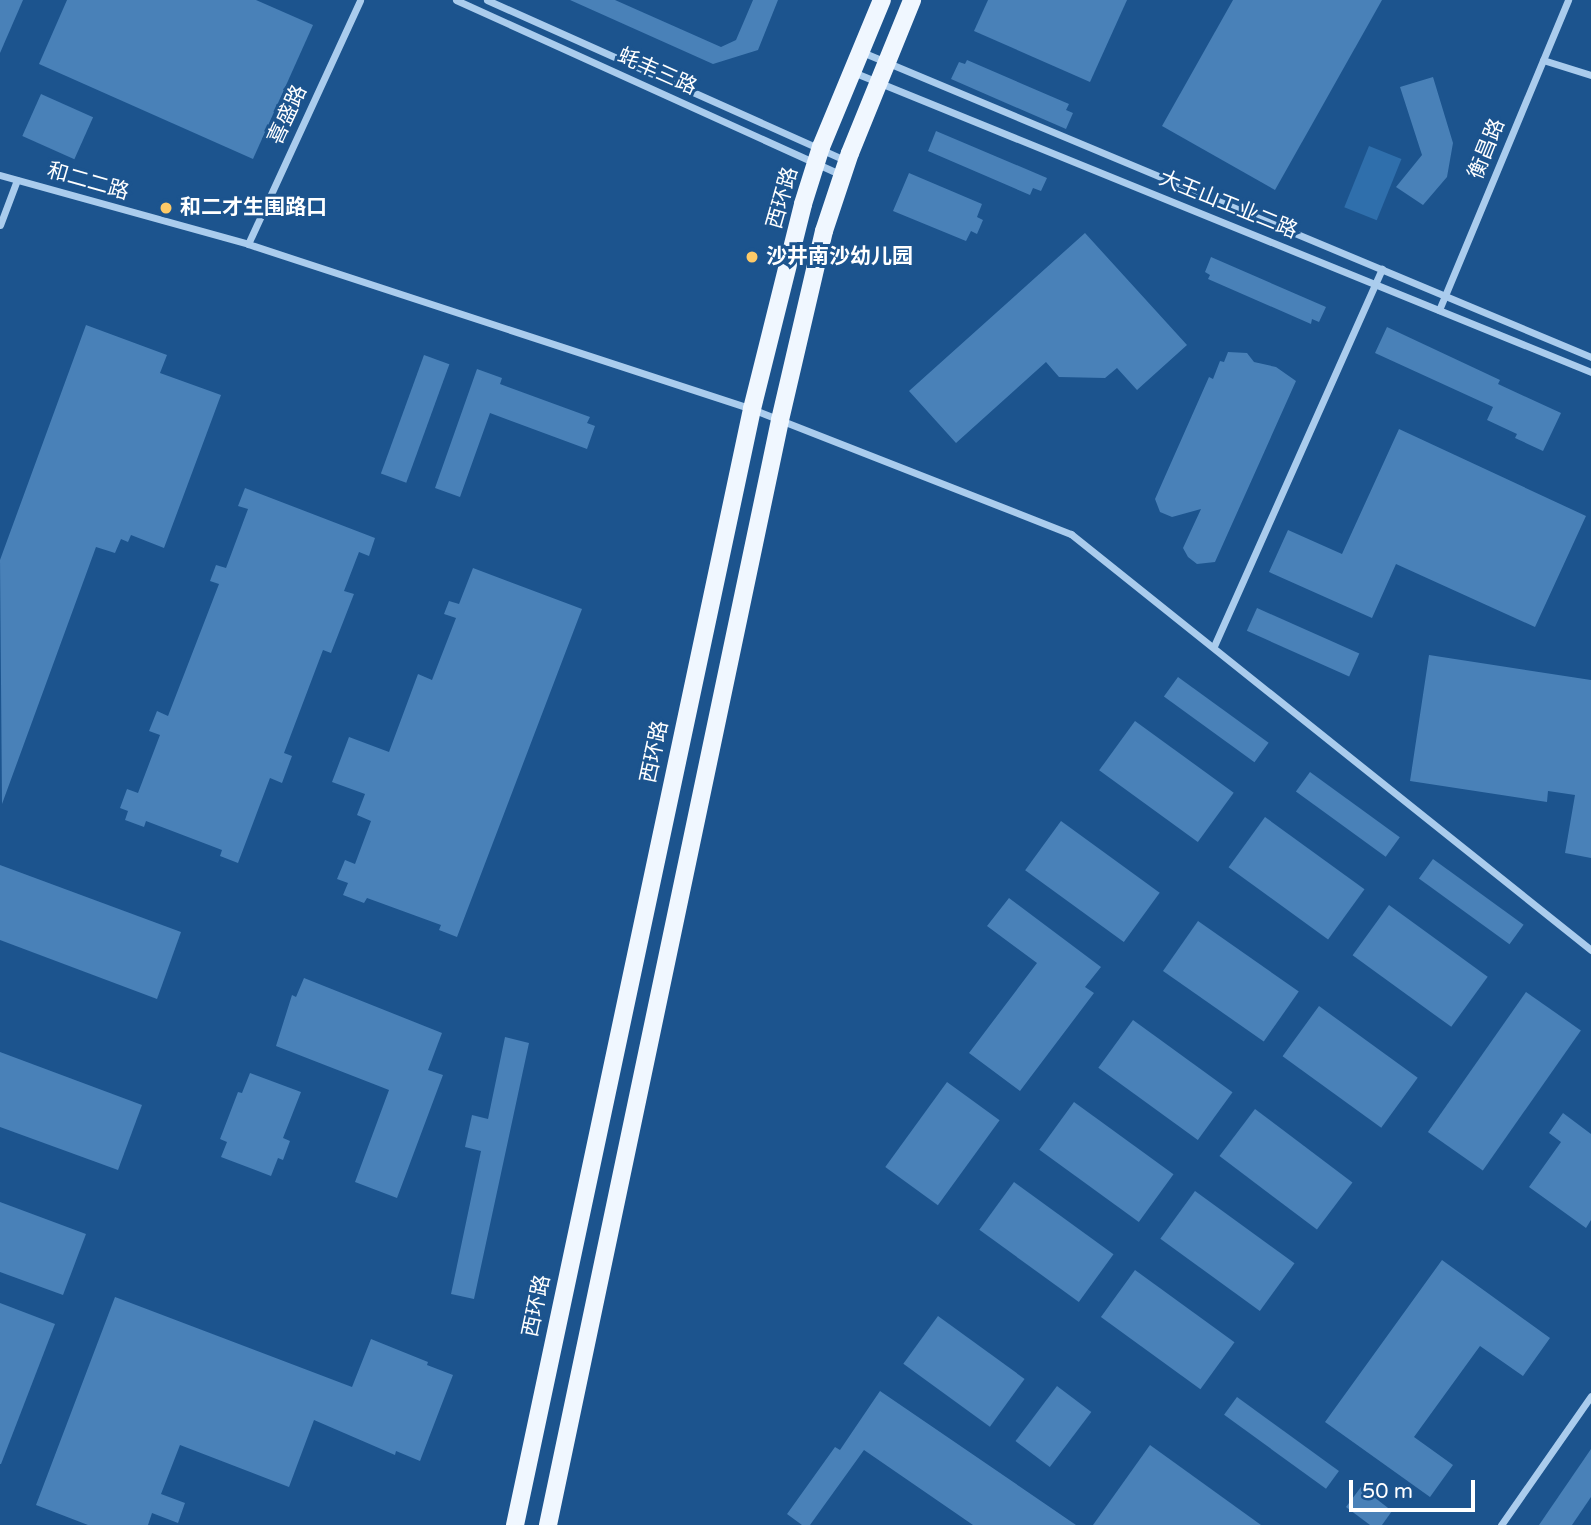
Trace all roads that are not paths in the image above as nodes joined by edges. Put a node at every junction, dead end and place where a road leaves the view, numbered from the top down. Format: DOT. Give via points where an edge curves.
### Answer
graph roads {
  1 [pos="360,0"];
  2 [pos="456,0"];
  3 [pos="487,0"];
  4 [pos="882,0"];
  5 [pos="912,0"];
  6 [pos="1568,0"];
  7 [pos="861,51"];
  8 [pos="1543,60"];
  9 [pos="887,61"];
  10 [pos="852,72"];
  11 [pos="1591,75"];
  12 [pos="879,82"];
  13 [pos="818,156"];
  14 [pos="845,168"];
  15 [pos="0,175"];
  16 [pos="17,180"];
  17 [pos="0,225"];
  18 [pos="248,244"];
  19 [pos="1382,269"];
  20 [pos="1376,284"];
  21 [pos="1446,296"];
  22 [pos="1439,310"];
  23 [pos="1591,357"];
  24 [pos="1591,372"];
  25 [pos="752,409"];
  26 [pos="780,420"];
  27 [pos="1214,646"];
  28 [pos="1591,950"];
  29 [pos="1591,1396"];
  30 [pos="515,1525"];
  31 [pos="548,1525"];
  32 [pos="1501,1525"];
  1 -- 18 [label="street, 喜盛路"];
  2 -- 13 [label="street, 蚝丰三路"];
  3 -- 13 [label="street, 蚝丰三路"];
  4 -- 7 [label="main road, 西环路"];
  5 -- 9 [label="main road"];
  6 -- 8 [label="street, 衡昌路"];
  7 -- 9 [label="street, 大王山工业二路"];
  7 -- 10 [label="main road, 西环路"];
  8 -- 11 [label="street"];
  8 -- 21 [label="street, 衡昌路"];
  9 -- 12 [label="main road"];
  9 -- 19 [label="street, 大王山工业二路"];
  10 -- 12 [label="street, 大王山工业二路"];
  10 -- 13 [label="main road, 西环路"];
  12 -- 14 [label="main road"];
  12 -- 20 [label="street, 大王山工业二路"];
  13 -- 14 [label="street, 蚝丰三路"];
  13 -- 14 [label="street, 蚝丰三路"];
  13 -- 25 [label="main road, 西环路"];
  14 -- 26 [label="main road" via="824,231"];
  15 -- 16 [label="street, 和二二路"];
  16 -- 17 [label="street"];
  16 -- 18 [label="street, 和二二路"];
  18 -- 25 [label="street, 和二二路"];
  19 -- 20 [label="street"];
  19 -- 21 [label="street, 大王山工业二路"];
  20 -- 22 [label="street, 大王山工业二路"];
  20 -- 27 [label="street"];
  21 -- 22 [label="street, 衡昌路"];
  21 -- 23 [label="street, 大王山工业二路"];
  22 -- 24 [label="street, 大王山工业二路"];
  25 -- 26 [label="street, 和二二路"];
  25 -- 30 [label="main road, 西环路"];
  26 -- 27 [label="street, 和二二路" via="1071,534"];
  26 -- 31 [label="main road"];
  27 -- 28 [label="street, 和二二路"];
  29 -- 32 [label="street"];
}
